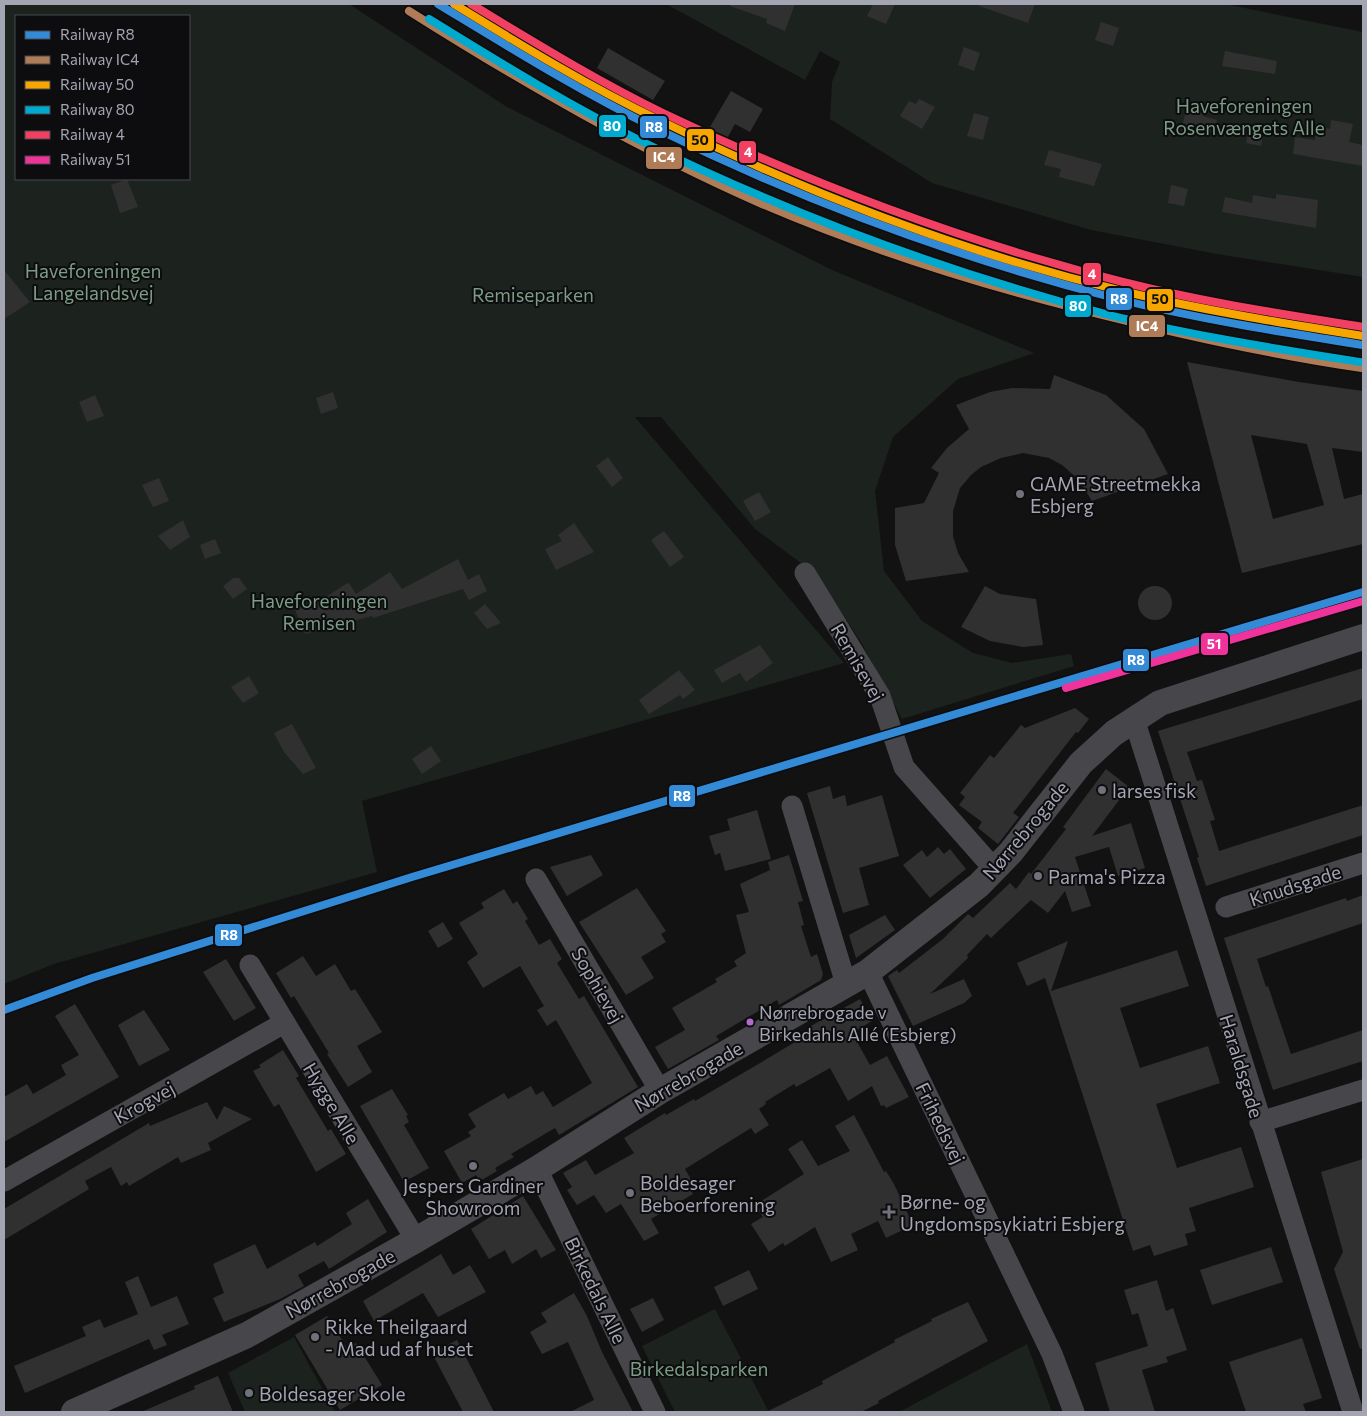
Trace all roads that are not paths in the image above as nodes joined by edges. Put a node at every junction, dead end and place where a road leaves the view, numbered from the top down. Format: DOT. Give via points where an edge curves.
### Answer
graph roads {
  1 [pos="805,573"];
  2 [pos="1363,637"];
  3 [pos="1134,719"];
  4 [pos="792,806"];
  5 [pos="1363,863"];
  6 [pos="995,870"];
  7 [pos="536,879"];
  8 [pos="1226,907"];
  9 [pos="250,965"];
  10 [pos="857,978"];
  11 [pos="284,1023"];
  12 [pos="1363,1090"];
  13 [pos="660,1091"];
  14 [pos="1260,1122"];
  15 [pos="537,1169"];
  16 [pos="4,1181"];
  17 [pos="416,1240"];
  18 [pos="74,1412"];
  19 [pos="655,1412"];
  20 [pos="1074,1412"];
  21 [pos="1353,1412"];
  1 -- 6 [label="street, Remisevej" via="880,696 904,766"];
  2 -- 3 [label="street, Nørrebrogade" via="1160,703"];
  3 -- 6 [label="street, Nørrebrogade" via="1081,763"];
  3 -- 14 [label="street, Haraldsgade"];
  4 -- 10 [label="street, Frihedsvej"];
  5 -- 8 [label="street, Knudsgade"];
  6 -- 10 [label="street, Nørrebrogade" via="935,921"];
  7 -- 13 [label="street, Sophievej"];
  9 -- 11 [label="street, Hygge Alle"];
  10 -- 13 [label="street, Nørrebrogade"];
  10 -- 20 [label="street, Frihedsvej" via="1052,1354"];
  11 -- 16 [label="street, Krogvej"];
  11 -- 17 [label="street, Hygge Alle"];
  12 -- 14 [label="street"];
  13 -- 15 [label="street, Nørrebrogade"];
  14 -- 21 [label="street, Haraldsgade"];
  15 -- 17 [label="street, Nørrebrogade"];
  15 -- 19 [label="street, Birkedals Alle"];
  17 -- 18 [label="street, Nørrebrogade" via="247,1335"];
}
